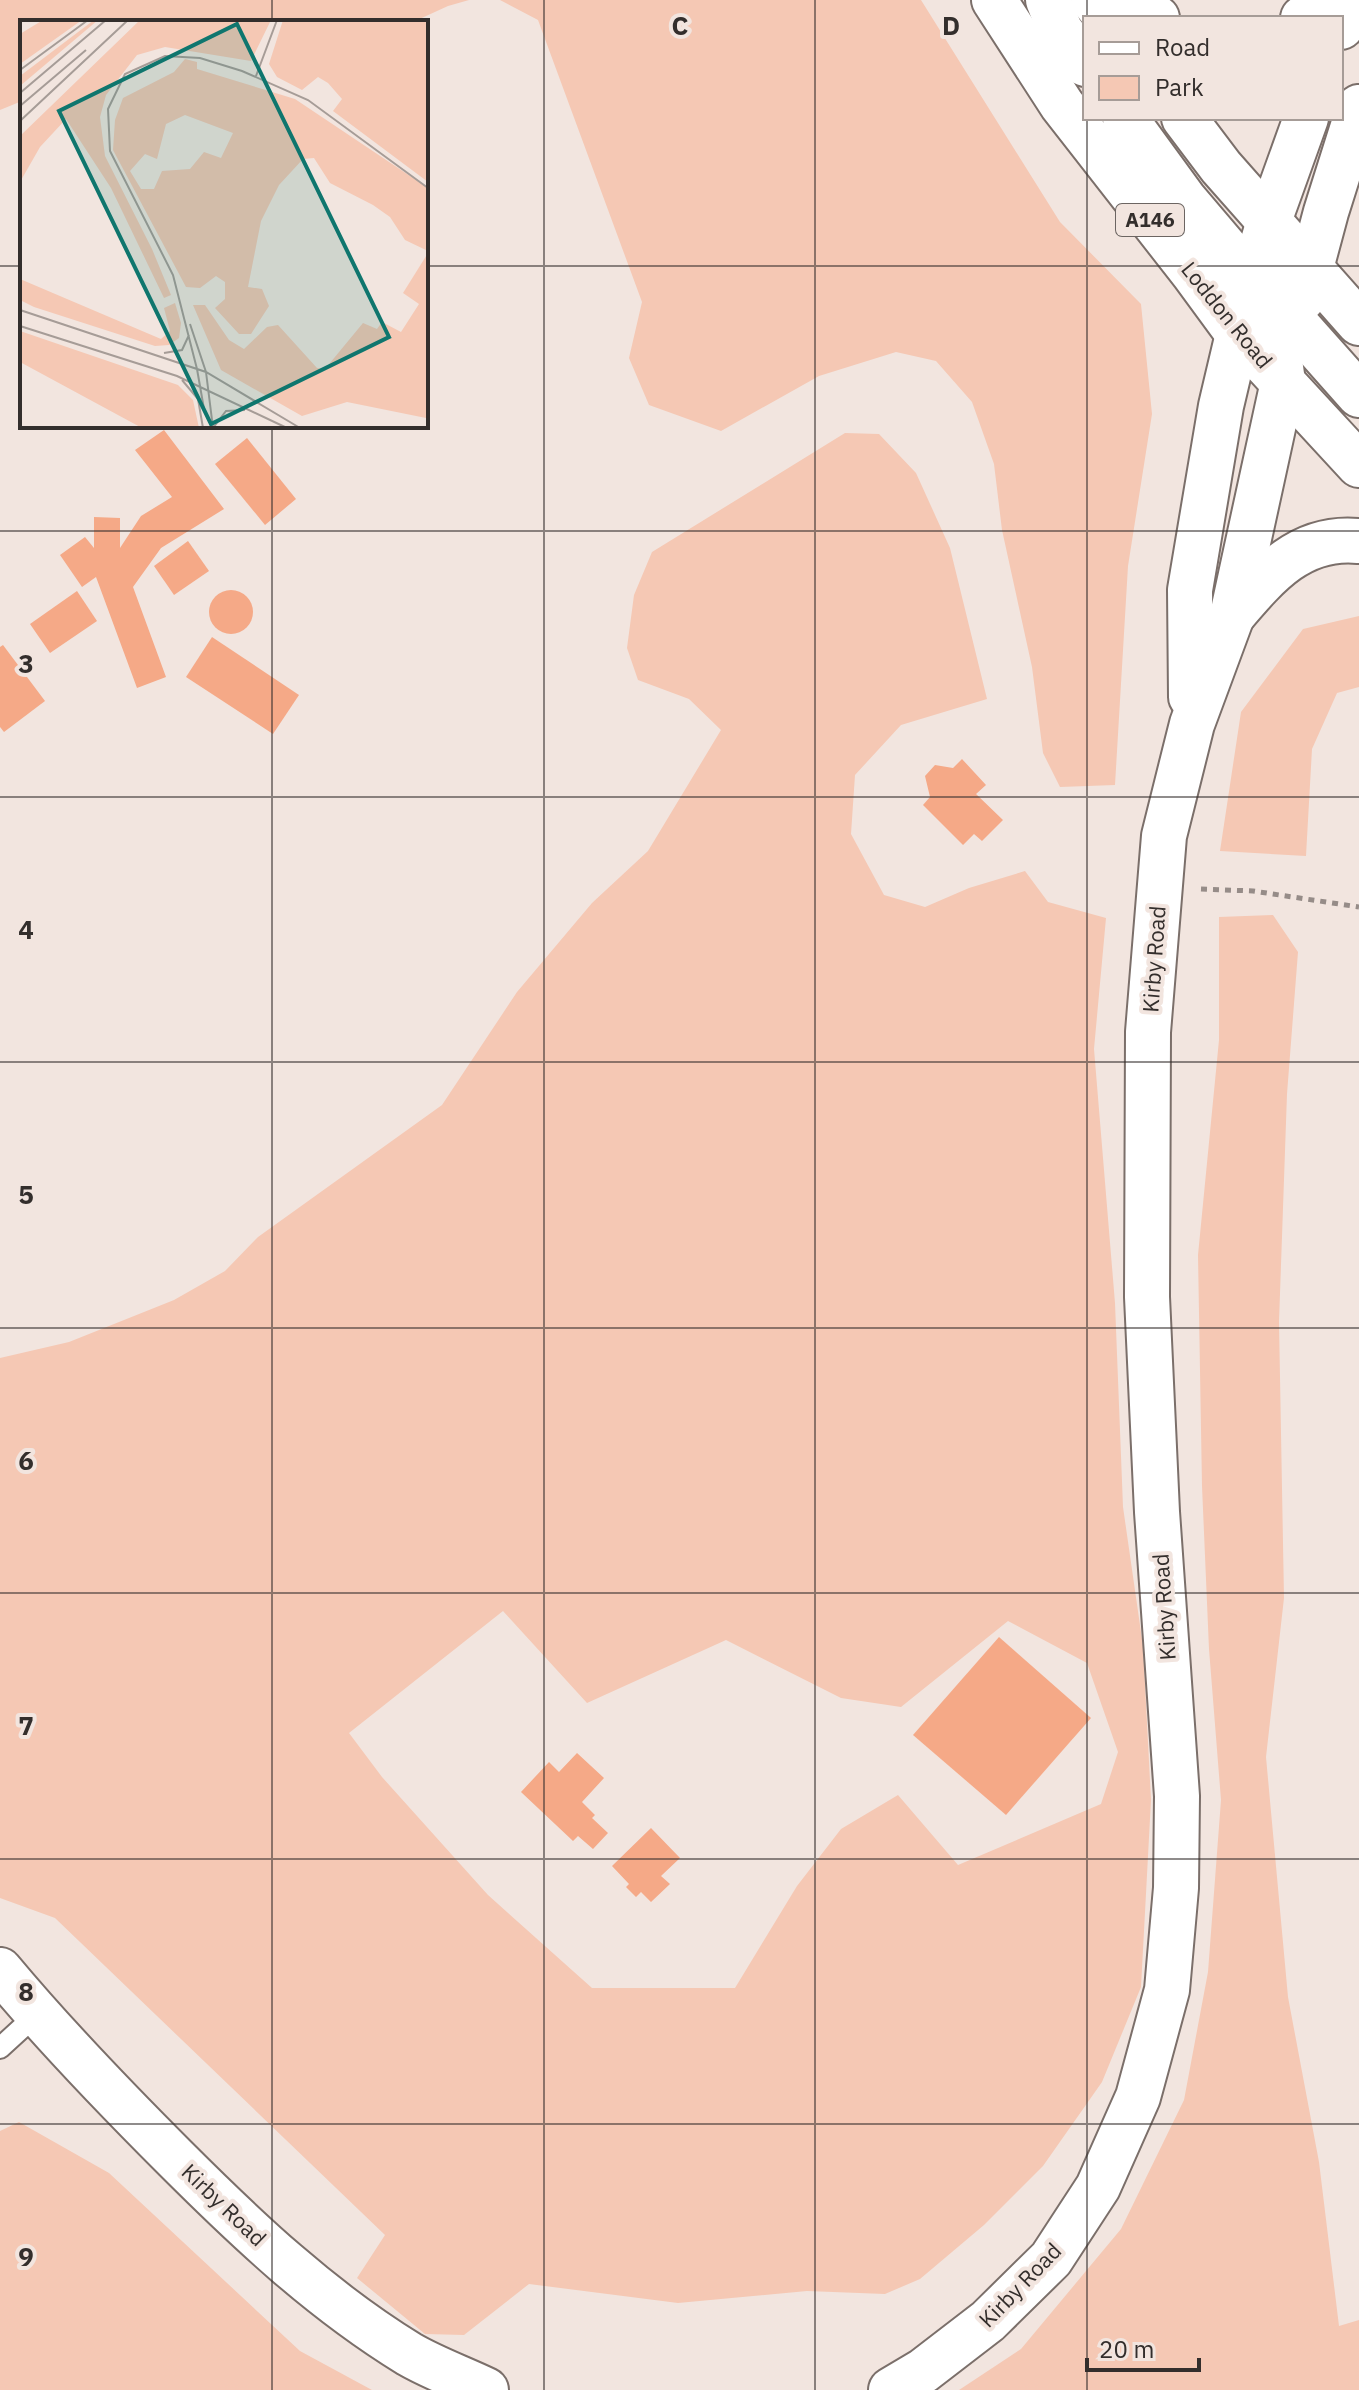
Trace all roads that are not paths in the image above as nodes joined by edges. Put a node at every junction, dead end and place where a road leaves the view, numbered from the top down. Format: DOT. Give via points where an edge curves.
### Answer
graph roads {
  1 [pos="994,0"];
  2 [pos="1048,0"];
  3 [pos="1093,0"];
  4 [pos="1131,0"];
  5 [pos="1329,0"];
  6 [pos="1352,0"];
  7 [pos="1105,16"];
  8 [pos="1154,16"];
  9 [pos="1306,16"];
  10 [pos="1343,22"];
  11 [pos="1083,61"];
  12 [pos="1359,107"];
  13 [pos="1126,120"];
  14 [pos="1186,120"];
  15 [pos="1305,120"];
  16 [pos="1269,221"];
  17 [pos="1270,317"];
  18 [pos="1359,323"];
  19 [pos="1359,346"];
  20 [pos="1359,395"];
  21 [pos="1359,465"];
  22 [pos="1359,541"];
  23 [pos="1232,616"];
  24 [pos="1192,724"];
  25 [pos="0,1970"];
  26 [pos="37,2014"];
  27 [pos="0,2048"];
  28 [pos="486,2390"];
  29 [pos="891,2390"];
  1 -- 17 [label="main road, Loddon Road / A146" via="1062,105 1194,274"];
  2 -- 11 [label="main road" via="1060,30"];
  3 -- 7 [label="main road"];
  4 -- 8 [label="main road"];
  5 -- 9 [label="main road"];
  6 -- 10 [label="main road"];
  12 -- 17 [label="main road"];
  13 -- 17 [label="main road, A146"];
  14 -- 16 [label="main road"];
  15 -- 16 [label="main road"];
  16 -- 17 [label="main road"];
  17 -- 18 [label="main road, Loddon Road / A146"];
  17 -- 19 [label="main road" via="1336,328"];
  17 -- 20 [label="main road, A146"];
  17 -- 21 [label="main road, Loddon Road / A146"];
  17 -- 23 [label="main road, Kirby Road"];
  17 -- 24 [label="main road, Kirby Road" via="1221,406 1190,590"];
  22 -- 23 [label="main road" via="1322,542 1301,552 1279,565"];
  23 -- 24 [label="main road, Kirby Road"];
  24 -- 29 [label="main road, Kirby Road" via="1164,836 1148,1032 1147,1297 1177,1796 1167,1990 1138,2097 1098,2187 1051,2259 988,2321"];
  25 -- 26 [label="main road, Kirby Road"];
  26 -- 27 [label="lane"];
  26 -- 28 [label="main road, Kirby Road" via="246,2229 325,2295 411,2355"];
}
